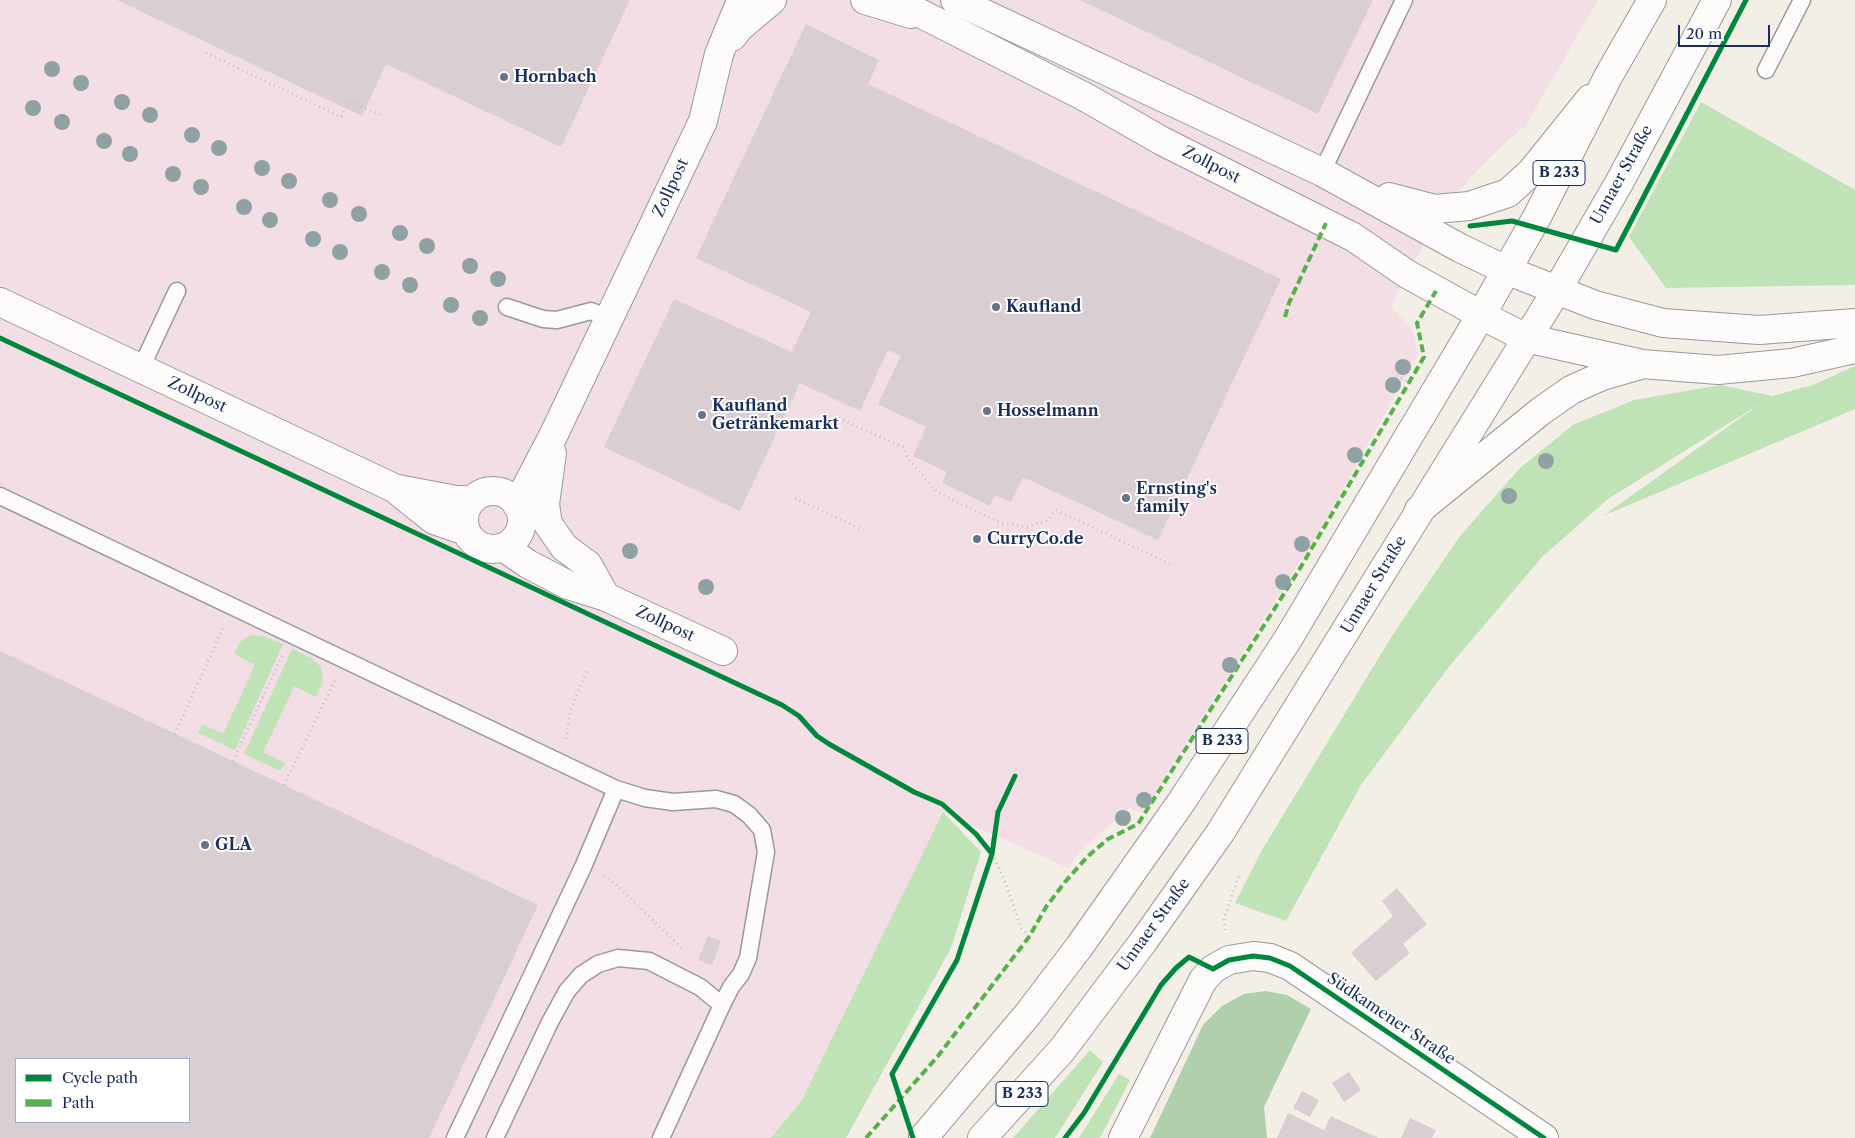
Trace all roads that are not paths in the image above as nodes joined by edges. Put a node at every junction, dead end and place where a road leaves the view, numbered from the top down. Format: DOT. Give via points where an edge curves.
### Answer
graph roads {
  1 [pos="724,0"];
  2 [pos="743,0"];
  3 [pos="772,0"];
  4 [pos="865,0"];
  5 [pos="894,0"];
  6 [pos="955,0"];
  7 [pos="1404,0"];
  8 [pos="1652,0"];
  9 [pos="1717,0"];
  10 [pos="1802,0"];
  11 [pos="937,22"];
  12 [pos="719,54"];
  13 [pos="1766,70"];
  14 [pos="1609,75"];
  15 [pos="1322,172"];
  16 [pos="1361,192"];
  17 [pos="1506,270"];
  18 [pos="1558,290"];
  19 [pos="177,291"];
  20 [pos="0,302"];
  21 [pos="507,307"];
  22 [pos="1481,316"];
  23 [pos="610,318"];
  24 [pos="1855,324"];
  25 [pos="1526,338"];
  26 [pos="1855,349"];
  27 [pos="1642,364"];
  28 [pos="141,368"];
  29 [pos="554,434"];
  30 [pos="394,488"];
  31 [pos="0,496"];
  32 [pos="479,496"];
  33 [pos="1419,510"];
  34 [pos="514,528"];
  35 [pos="466,531"];
  36 [pos="606,597"];
  37 [pos="723,652"];
  38 [pos="616,788"];
  39 [pos="722,1005"];
  40 [pos="455,1138"];
  41 [pos="495,1138"];
  42 [pos="660,1138"];
  43 [pos="923,1138"];
  44 [pos="982,1138"];
  45 [pos="1124,1138"];
  46 [pos="1544,1138"];
  1 -- 12 [label="main road, Zollpost" via="719,15"];
  2 -- 12 [label="main road, Zollpost"];
  3 -- 12 [label="main road, Zollpost" via="740,27"];
  4 -- 11 [label="main road, Zollpost"];
  5 -- 11 [label="main road, Zollpost"];
  6 -- 15 [label="main road"];
  7 -- 15 [label="lane"];
  8 -- 14 [label="main road, B 233"];
  9 -- 18 [label="main road, Unnaer Straße / B 233" via="1624,175"];
  10 -- 13 [label="lane"];
  11 -- 22 [label="main road, Zollpost" via="1354,237 1408,274"];
  12 -- 23 [label="main road, Zollpost" via="703,121"];
  14 -- 16 [label="main road" via="1532,171 1508,193 1469,206 1435,209"];
  14 -- 17 [label="main road, B 233" via="1537,217"];
  15 -- 16 [label="main road"];
  16 -- 17 [label="main road"];
  17 -- 18 [label="main road"];
  17 -- 22 [label="main road, B 233"];
  18 -- 24 [label="main road" via="1595,305 1664,322 1759,330"];
  18 -- 25 [label="main road, Unnaer Straße / B 233"];
  19 -- 28 [label="lane"];
  20 -- 28 [label="main road, Zollpost"];
  21 -- 23 [label="lane" via="543,319 557,320 591,312"];
  22 -- 25 [label="main road, Zollpost"];
  22 -- 43 [label="main road, B 233" via="1288,639 1182,801 1028,1014"];
  23 -- 29 [label="main road, Zollpost"];
  25 -- 27 [label="main road, Zollpost"];
  25 -- 33 [label="main road, Unnaer Straße / B 233"];
  26 -- 27 [label="main road" via="1792,363 1718,370"];
  27 -- 33 [label="main road" via="1571,390"];
  28 -- 30 [label="main road, Zollpost"];
  29 -- 32 [label="main road, Zollpost" via="509,478"];
  29 -- 34 [label="main road, Zollpost"];
  29 -- 36 [label="main road, Zollpost" via="545,504 548,524 564,547 588,565"];
  30 -- 32 [label="main road, Zollpost" via="456,500"];
  30 -- 35 [label="main road, Zollpost" via="434,520"];
  31 -- 38 [label="lane"];
  32 -- 34 [label="main road" via="496,490 514,499"];
  32 -- 35 [label="main road" via="466,507"];
  33 -- 44 [label="main road, Unnaer Straße / B 233" via="1220,833 1062,1050"];
  34 -- 35 [label="main road" via="492,549 482,547"];
  34 -- 36 [label="main road, Zollpost" via="541,553"];
  36 -- 37 [label="main road, Zollpost"];
  38 -- 39 [label="lane" via="645,798 673,802 716,799 734,804 762,830 766,852 748,958"];
  38 -- 40 [label="lane" via="583,867"];
  39 -- 41 [label="lane" via="700,987 649,961 618,958 598,964 567,991"];
  39 -- 42 [label="lane"];
  45 -- 46 [label="main road, Südkamener Straße" via="1203,980 1221,965 1253,956 1270,958 1290,966"];
}
